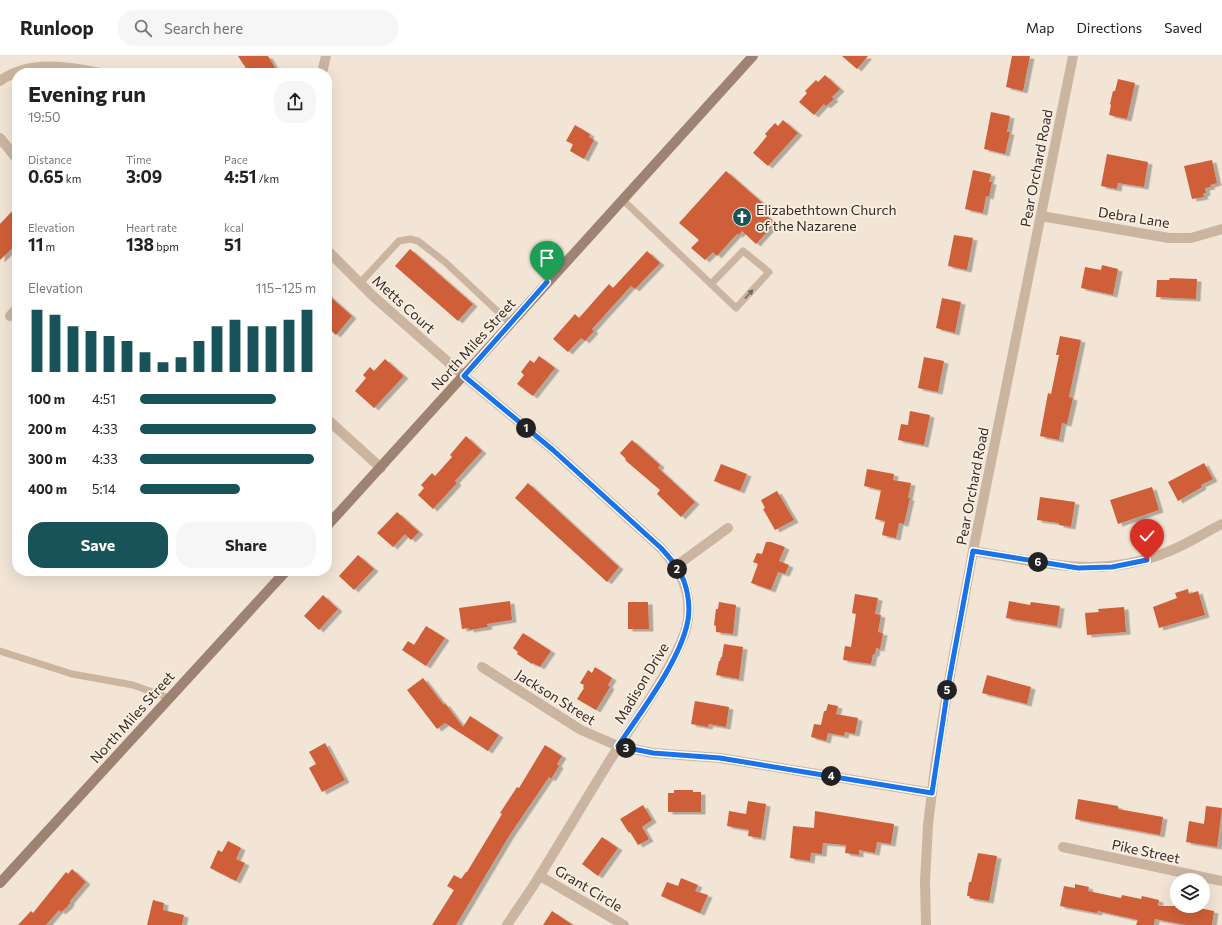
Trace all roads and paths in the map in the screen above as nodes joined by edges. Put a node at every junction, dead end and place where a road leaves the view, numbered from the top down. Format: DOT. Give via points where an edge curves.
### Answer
graph roads {
  1 [pos="326,56"];
  2 [pos="753,56"];
  3 [pos="1073,56"];
  4 [pos="38,68"];
  5 [pos="73,68"];
  6 [pos="323,68"];
  7 [pos="12,75"];
  8 [pos="0,81"];
  9 [pos="0,138"];
  10 [pos="12,152"];
  11 [pos="623,200"];
  12 [pos="1041,216"];
  13 [pos="1222,229"];
  14 [pos="332,255"];
  15 [pos="360,283"];
  16 [pos="711,284"];
  17 [pos="12,314"];
  18 [pos="10,316"];
  19 [pos="510,323"];
  20 [pos="464,376"];
  21 [pos="332,424"];
  22 [pos="381,468"];
  23 [pos="332,521"];
  24 [pos="1222,524"];
  25 [pos="728,528"];
  26 [pos="973,551"];
  27 [pos="676,566"];
  28 [pos="281,576"];
  29 [pos="0,651"];
  30 [pos="482,667"];
  31 [pos="169,698"];
  32 [pos="618,746"];
  33 [pos="932,793"];
  34 [pos="1063,847"];
  35 [pos="540,876"];
  36 [pos="1222,881"];
  37 [pos="0,883"];
  38 [pos="507,925"];
  39 [pos="624,925"];
  40 [pos="926,925"];
  1 -- 6 [label="street"];
  2 -- 11 [label="main road, North Miles Street"];
  3 -- 12 [label="street, Pear Orchard Road"];
  4 -- 5 [label="street"];
  7 -- 8 [label="street"];
  9 -- 10 [label="street"];
  11 -- 16 [label="lane"];
  11 -- 19 [label="main road, North Miles Street"];
  12 -- 13 [label="street, Debra Lane" via="1169,238 1191,238"];
  12 -- 26 [label="street, Pear Orchard Road"];
  14 -- 15 [label="street, Metts Court"];
  15 -- 19 [label="lane" via="399,241 418,241 445,262"];
  15 -- 20 [label="street, Metts Court"];
  16 -- 16 [label="lane, one-way" via="736,308 769,272 743,252"];
  17 -- 18 [label="street"];
  19 -- 20 [label="main road, North Miles Street"];
  20 -- 22 [label="main road, North Miles Street"];
  20 -- 27 [label="street, Madison Drive" via="553,450 661,548"];
  21 -- 22 [label="street"];
  22 -- 23 [label="main road, North Miles Street"];
  24 -- 26 [label="street" via="1164,554 1112,567 1062,566"];
  25 -- 27 [label="street"];
  26 -- 33 [label="street, Pear Orchard Road"];
  27 -- 32 [label="street, Madison Drive" via="684,581 688,600 688,620 682,641 658,686"];
  28 -- 31 [label="main road, North Miles Street"];
  29 -- 31 [label="lane" via="72,674 133,685"];
  30 -- 32 [label="street, Jackson Street" via="581,730"];
  31 -- 37 [label="main road, North Miles Street"];
  32 -- 33 [label="street, Jackson Street" via="653,753 720,758"];
  32 -- 35 [label="street, Madison Drive"];
  33 -- 40 [label="street, Pear Orchard Road" via="925,882"];
  34 -- 36 [label="street, Pike Street"];
  35 -- 38 [label="street, Madison Drive"];
  35 -- 39 [label="street, Grant Circle"];
}
